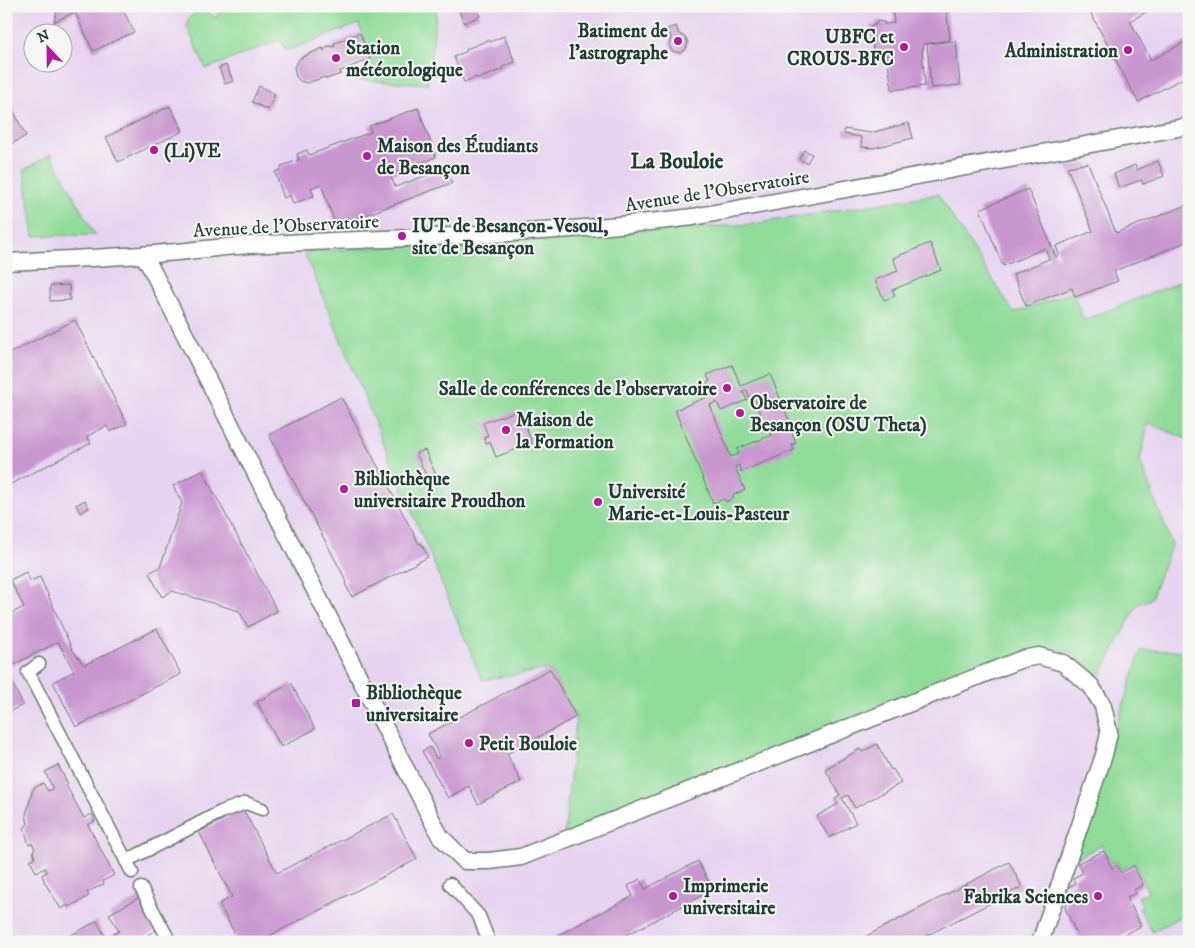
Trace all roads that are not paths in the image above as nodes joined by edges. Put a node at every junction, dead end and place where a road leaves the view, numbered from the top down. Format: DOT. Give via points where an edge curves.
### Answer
graph roads {
  1 [pos="1189,126"];
  2 [pos="143,255"];
  3 [pos="6,262"];
  4 [pos="39,664"];
  5 [pos="262,808"];
  6 [pos="450,884"];
  7 [pos="141,888"];
  8 [pos="170,942"];
  9 [pos="489,942"];
  10 [pos="1040,942"];
  1 -- 2 [label="street, Avenue de l'Observatoire" via="662,221 610,227 265,244"];
  2 -- 3 [label="street, Avenue de l'Observatoire"];
  2 -- 10 [label="street" via="440,836 465,861 521,857 1022,659 1039,656 1063,663 1091,686 1103,706 1109,733"];
  4 -- 5 [label="street" via="28,672 129,866 221,812 246,803"];
  6 -- 9 [label="street" via="479,916"];
  7 -- 8 [label="street"];
}
